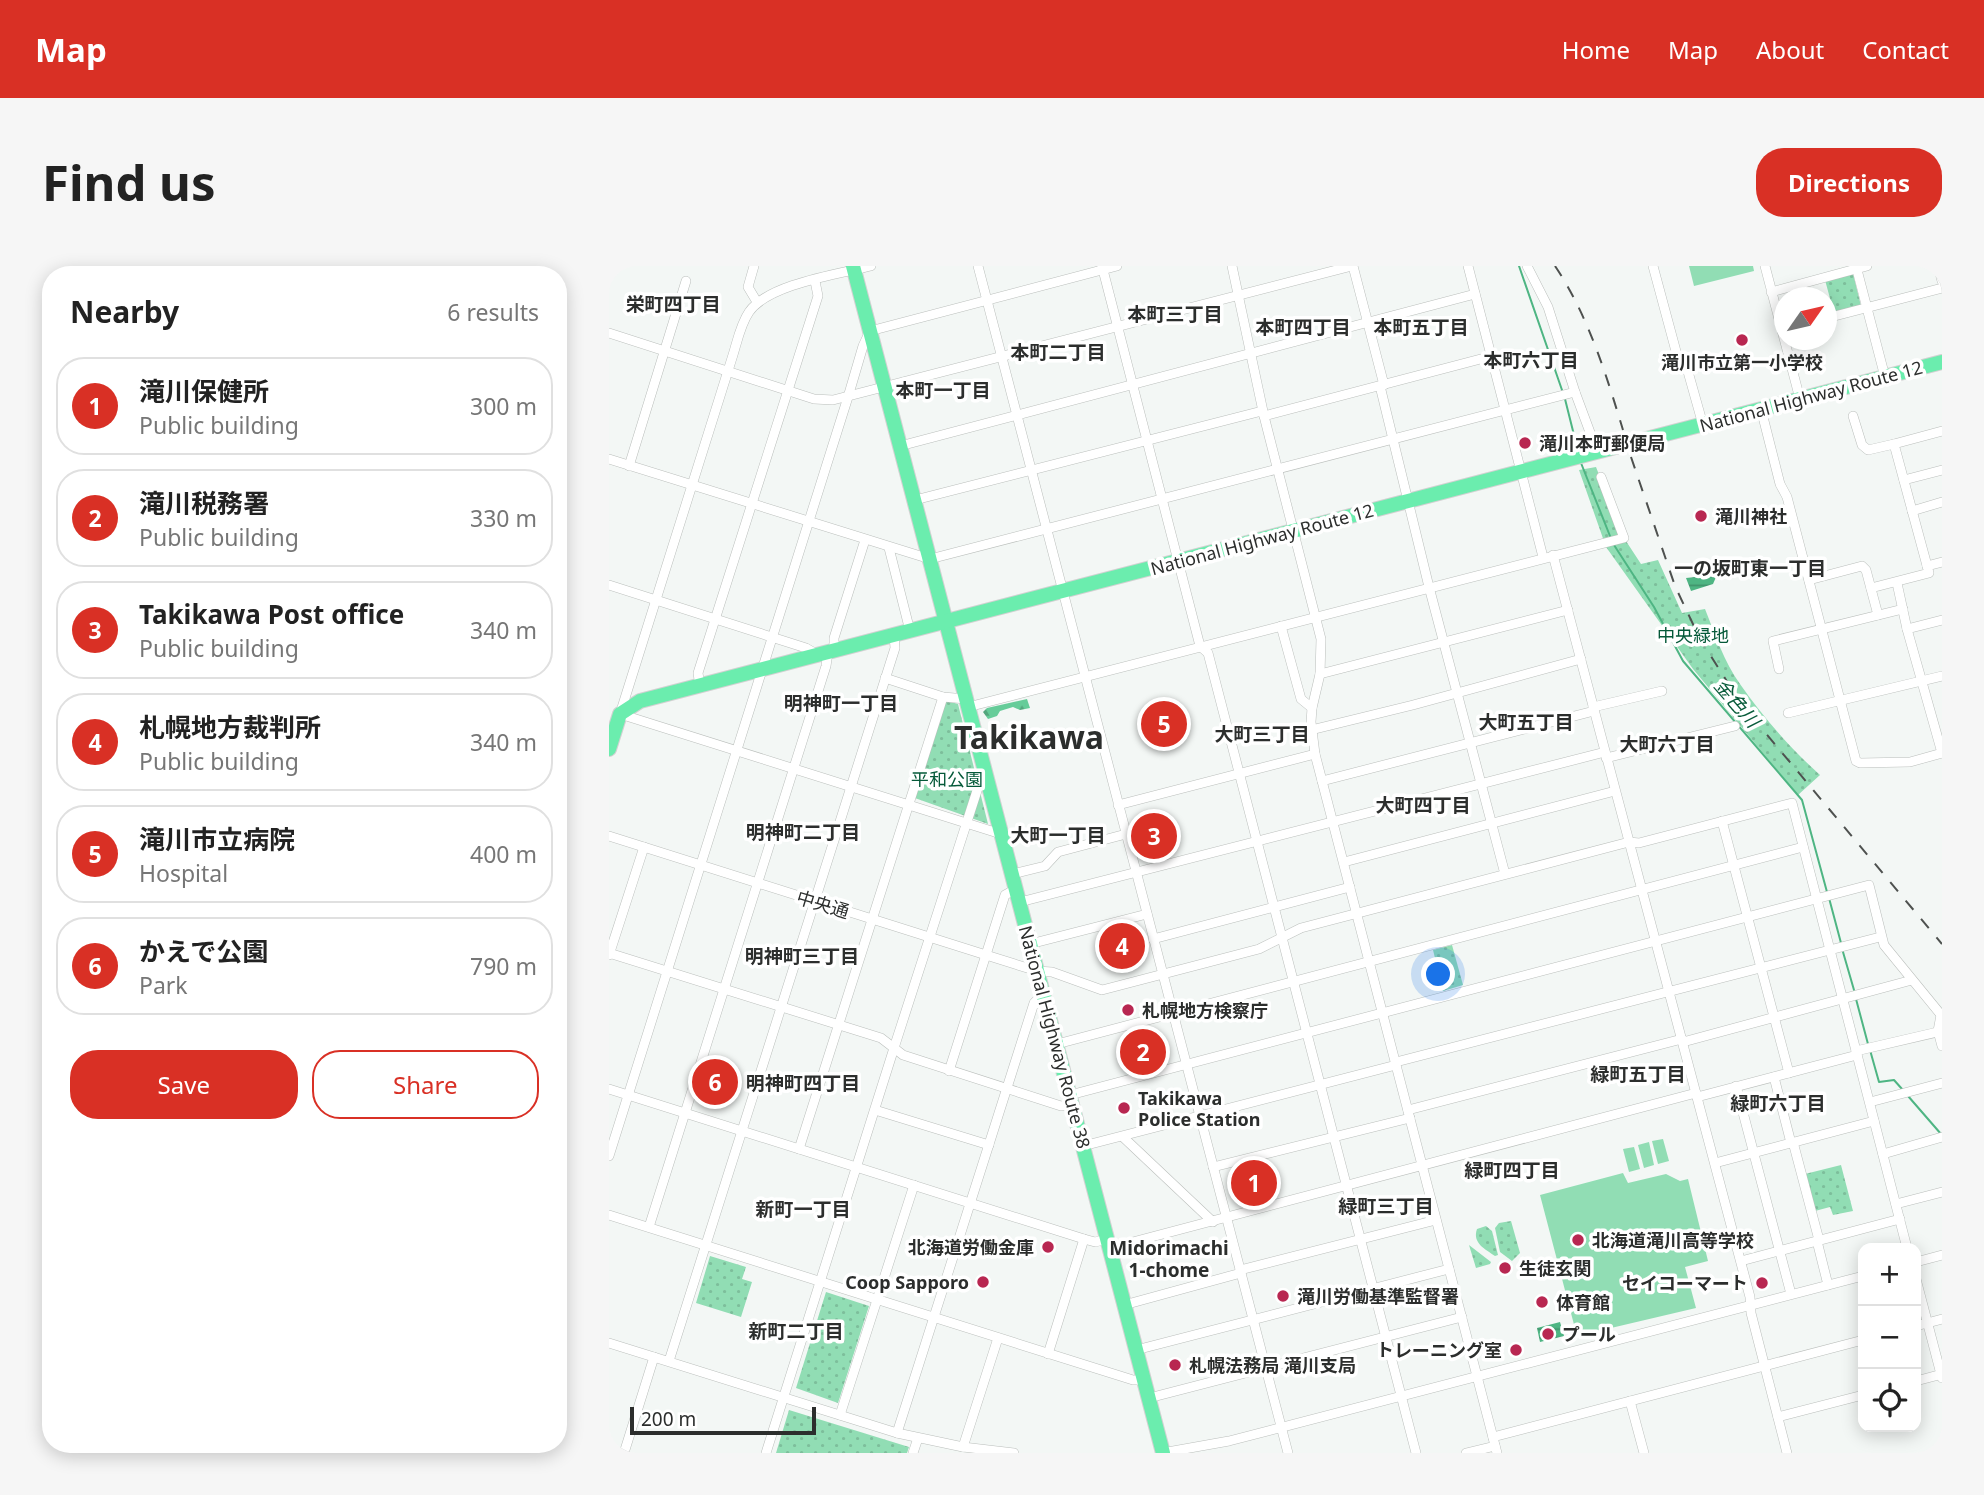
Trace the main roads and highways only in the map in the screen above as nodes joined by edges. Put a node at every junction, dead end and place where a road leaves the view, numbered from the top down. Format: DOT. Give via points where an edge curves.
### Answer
graph roads {
  1 [pos="854,268"];
  2 [pos="1942,362"];
  3 [pos="946,622"];
  4 [pos="609,749"];
  5 [pos="1163,1453"];
  1 -- 3 [label="highway, National Highway Route 38"];
  2 -- 3 [label="highway, National Highway Route 12"];
  3 -- 4 [label="highway, National Highway Route 12" via="640,701 620,714"];
  3 -- 5 [label="highway, National Highway Route 38"];
}
